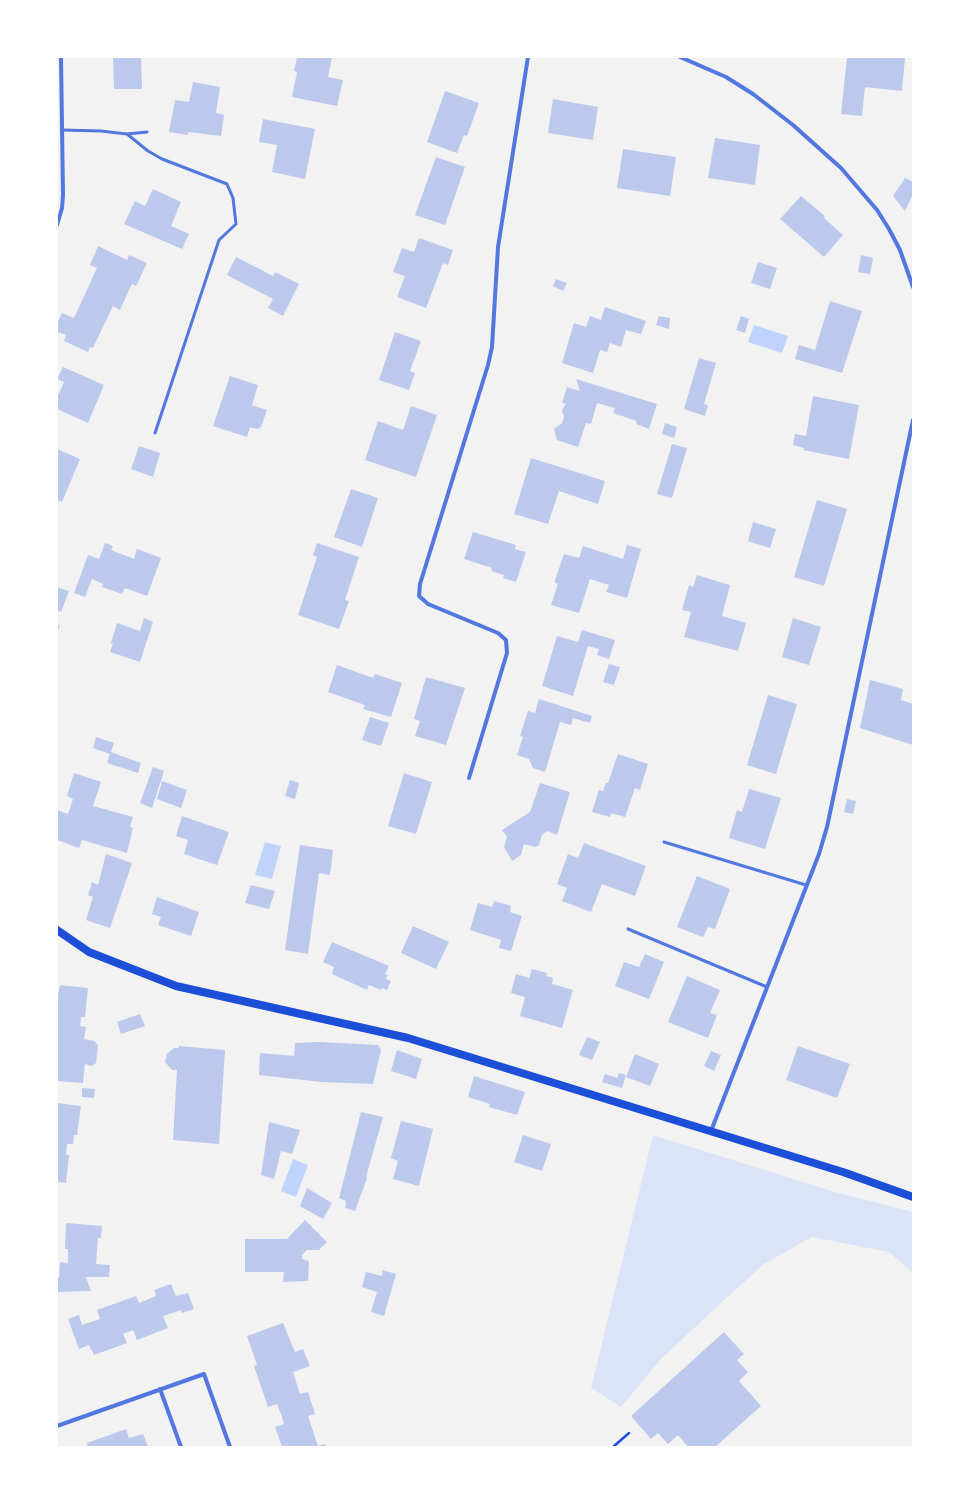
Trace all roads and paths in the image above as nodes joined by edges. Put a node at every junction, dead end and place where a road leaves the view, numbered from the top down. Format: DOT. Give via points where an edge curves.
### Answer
graph roads {
  1 [pos="61,57"];
  2 [pos="528,57"];
  3 [pos="680,57"];
  4 [pos="62,130"];
  5 [pos="147,132"];
  6 [pos="127,134"];
  7 [pos="57,225"];
  8 [pos="913,287"];
  9 [pos="913,420"];
  10 [pos="155,433"];
  11 [pos="469,778"];
  12 [pos="664,842"];
  13 [pos="806,885"];
  14 [pos="628,929"];
  15 [pos="58,932"];
  16 [pos="767,987"];
  17 [pos="710,1132"];
  18 [pos="913,1197"];
  19 [pos="160,1389"];
  20 [pos="57,1426"];
  21 [pos="629,1433"];
  22 [pos="181,1447"];
  23 [pos="230,1447"];
  24 [pos="613,1447"];
  1 -- 4 [label="street"];
  2 -- 11 [label="street" via="498,247 492,347 420,584 419,596 428,604 498,633 506,640 507,653"];
  3 -- 8 [label="street" via="726,77 753,94 793,125 841,168 877,210 889,229"];
  4 -- 6 [label="lane"];
  4 -- 7 [label="street" via="63,195"];
  5 -- 6 [label="lane"];
  6 -- 10 [label="lane" via="162,159 227,184 233,198 236,224 219,240"];
  9 -- 13 [label="street" via="827,827"];
  12 -- 13 [label="lane"];
  13 -- 16 [label="street"];
  14 -- 16 [label="lane"];
  15 -- 17 [label="main road" via="89,952 176,986 408,1038"];
  16 -- 17 [label="street"];
  17 -- 18 [label="main road" via="842,1172"];
  19 -- 20 [label="street"];
  19 -- 22 [label="street"];
  19 -- 23 [label="street" via="204,1374"];
  21 -- 24 [label="path"];
}
